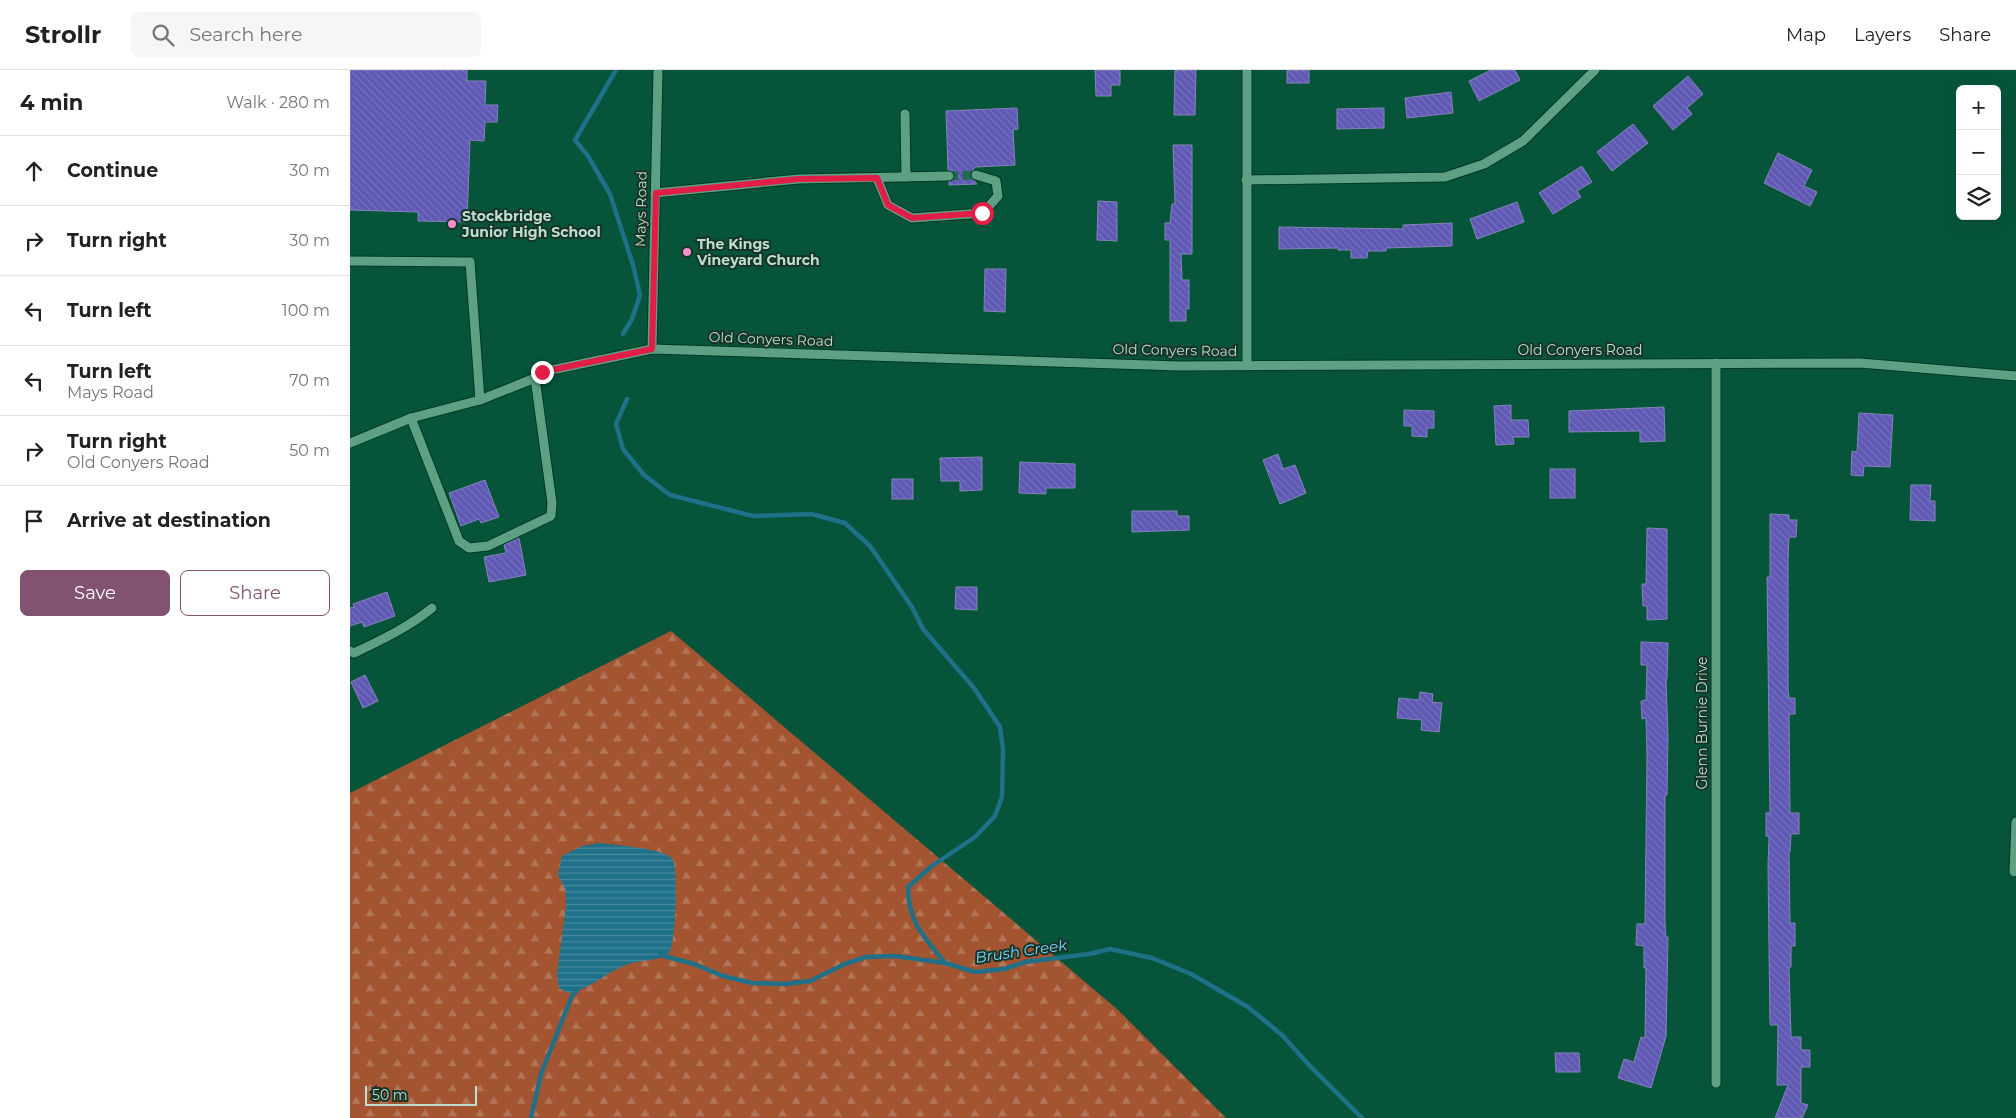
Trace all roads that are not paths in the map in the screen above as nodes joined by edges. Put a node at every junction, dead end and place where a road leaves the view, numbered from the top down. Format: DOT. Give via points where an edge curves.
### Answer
graph roads {
  1 [pos="658,70"];
  2 [pos="1247,70"];
  3 [pos="1595,70"];
  4 [pos="905,114"];
  5 [pos="976,175"];
  6 [pos="949,176"];
  7 [pos="906,177"];
  8 [pos="877,178"];
  9 [pos="1246,180"];
  10 [pos="656,193"];
  11 [pos="350,260"];
  12 [pos="652,349"];
  13 [pos="1716,363"];
  14 [pos="1247,365"];
  15 [pos="2016,376"];
  16 [pos="535,378"];
  17 [pos="480,400"];
  18 [pos="411,418"];
  19 [pos="350,443"];
  20 [pos="432,608"];
  21 [pos="350,651"];
  22 [pos="2016,822"];
  23 [pos="2014,872"];
  24 [pos="1716,1083"];
  1 -- 10 [label="street, Mays Road"];
  2 -- 9 [label="street"];
  3 -- 9 [label="street" via="1523,141 1484,164 1445,177"];
  4 -- 7 [label="street"];
  5 -- 8 [label="street" via="996,181 998,196 982,213 912,218 888,205"];
  6 -- 7 [label="street"];
  7 -- 8 [label="street"];
  8 -- 10 [label="street" via="799,179"];
  9 -- 14 [label="street"];
  10 -- 12 [label="street, Mays Road"];
  11 -- 17 [label="street" via="470,262"];
  12 -- 14 [label="street, Old Conyers Road"];
  12 -- 16 [label="street, Old Conyers Road" via="542,372"];
  13 -- 14 [label="street, Old Conyers Road"];
  13 -- 15 [label="street, Old Conyers Road" via="1860,363"];
  13 -- 24 [label="street, Glenn Burnie Drive"];
  16 -- 17 [label="street, Old Conyers Road"];
  16 -- 18 [label="street" via="551,516 488,546 469,548 459,542"];
  17 -- 18 [label="street, Old Conyers Road"];
  18 -- 19 [label="street, Old Conyers Road"];
  20 -- 21 [label="street" via="416,622 354,653"];
  22 -- 23 [label="street"];
}
